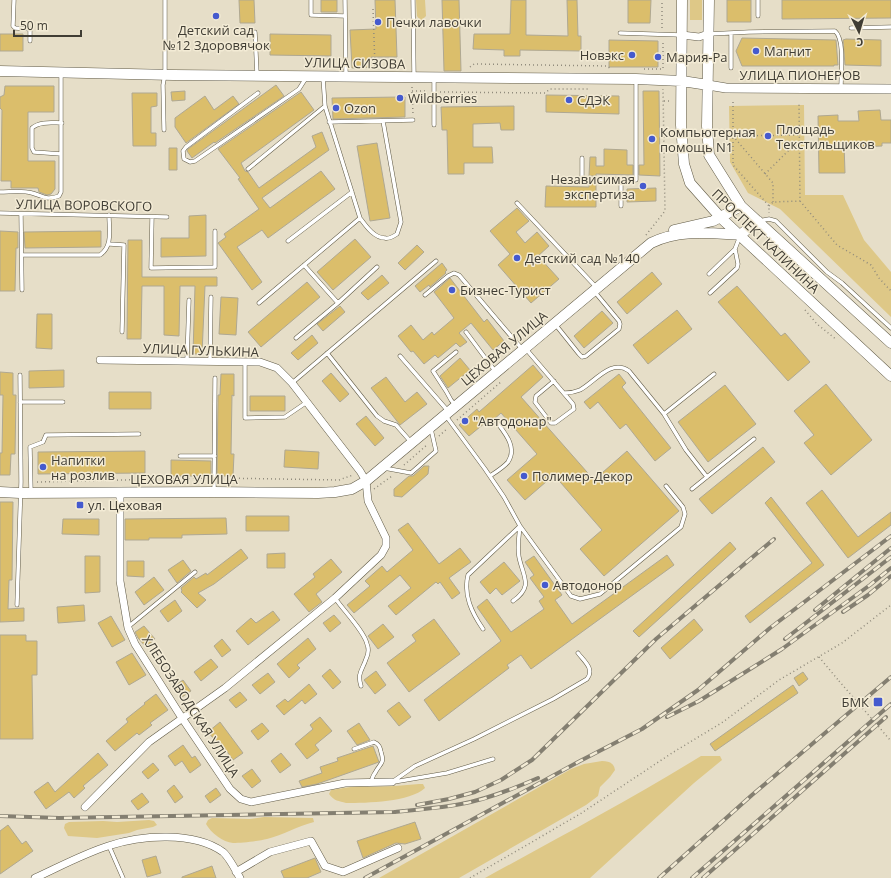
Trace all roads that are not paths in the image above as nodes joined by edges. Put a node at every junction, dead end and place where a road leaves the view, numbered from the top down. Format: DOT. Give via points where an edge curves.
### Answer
graph roads {
  1 [pos="14,0"];
  2 [pos="165,0"];
  3 [pos="311,0"];
  4 [pos="345,0"];
  5 [pos="413,0"];
  6 [pos="682,0"];
  7 [pos="709,0"];
  8 [pos="758,0"];
  9 [pos="345,16"];
  10 [pos="758,16"];
  11 [pos="891,27"];
  12 [pos="850,28"];
  13 [pos="255,32"];
  14 [pos="620,33"];
  15 [pos="731,33"];
  16 [pos="708,34"];
  17 [pos="682,35"];
  18 [pos="30,41"];
  19 [pos="731,68"];
  20 [pos="0,71"];
  21 [pos="61,73"];
  22 [pos="165,74"];
  23 [pos="257,74"];
  24 [pos="307,75"];
  25 [pos="346,75"];
  26 [pos="323,76"];
  27 [pos="434,78"];
  28 [pos="636,79"];
  29 [pos="413,80"];
  30 [pos="682,81"];
  31 [pos="708,85"];
  32 [pos="841,88"];
  33 [pos="891,89"];
  34 [pos="258,93"];
  35 [pos="325,106"];
  36 [pos="413,120"];
  37 [pos="330,122"];
  38 [pos="383,122"];
  39 [pos="62,123"];
  40 [pos="434,125"];
  41 [pos="164,130"];
  42 [pos="61,154"];
  43 [pos="582,158"];
  44 [pos="248,169"];
  45 [pos="620,180"];
  46 [pos="0,192"];
  47 [pos="352,192"];
  48 [pos="517,203"];
  49 [pos="621,206"];
  50 [pos="741,206"];
  51 [pos="0,213"];
  52 [pos="21,214"];
  53 [pos="109,215"];
  54 [pos="152,217"];
  55 [pos="167,217"];
  56 [pos="360,218"];
  57 [pos="721,218"];
  58 [pos="758,221"];
  59 [pos="215,231"];
  60 [pos="740,235"];
  61 [pos="661,238"];
  62 [pos="288,241"];
  63 [pos="110,244"];
  64 [pos="735,249"];
  65 [pos="22,255"];
  66 [pos="436,261"];
  67 [pos="304,265"];
  68 [pos="377,267"];
  69 [pos="709,274"];
  70 [pos="595,289"];
  71 [pos="22,290"];
  72 [pos="710,294"];
  73 [pos="425,295"];
  74 [pos="211,297"];
  75 [pos="189,300"];
  76 [pos="338,302"];
  77 [pos="259,304"];
  78 [pos="554,323"];
  79 [pos="891,328"];
  80 [pos="122,332"];
  81 [pos="466,332"];
  82 [pos="296,338"];
  83 [pos="891,343"];
  84 [pos="524,349"];
  85 [pos="456,352"];
  86 [pos="327,353"];
  87 [pos="400,356"];
  88 [pos="100,360"];
  89 [pos="187,360"];
  90 [pos="210,360"];
  91 [pos="245,361"];
  92 [pos="496,372"];
  93 [pos="714,374"];
  94 [pos="20,375"];
  95 [pos="891,376"];
  96 [pos="215,378"];
  97 [pos="554,381"];
  98 [pos="292,383"];
  99 [pos="565,393"];
  100 [pos="20,402"];
  101 [pos="63,402"];
  102 [pos="307,402"];
  103 [pos="450,411"];
  104 [pos="664,414"];
  105 [pos="496,421"];
  106 [pos="431,427"];
  107 [pos="139,434"];
  108 [pos="754,439"];
  109 [pos="412,442"];
  110 [pos="180,456"];
  111 [pos="215,456"];
  112 [pos="383,467"];
  113 [pos="490,476"];
  114 [pos="707,477"];
  115 [pos="366,481"];
  116 [pos="666,486"];
  117 [pos="692,489"];
  118 [pos="0,492"];
  119 [pos="120,492"];
  120 [pos="214,492"];
  121 [pos="20,493"];
  122 [pos="31,493"];
  123 [pos="520,526"];
  124 [pos="195,572"];
  125 [pos="335,598"];
  126 [pos="513,601"];
  127 [pos="17,605"];
  128 [pos="128,628"];
  129 [pos="483,629"];
  130 [pos="578,653"];
  131 [pos="362,686"];
  132 [pos="182,718"];
  133 [pos="354,749"];
  134 [pos="492,759"];
  135 [pos="392,782"];
  136 [pos="370,783"];
  137 [pos="84,807"];
  138 [pos="109,846"];
  139 [pos="398,848"];
  140 [pos="238,875"];
  141 [pos="35,878"];
  142 [pos="123,878"];
  1 -- 18 [label="lane" via="13,26 30,29"];
  2 -- 22 [label="lane"];
  3 -- 9 [label="lane" via="312,15"];
  4 -- 9 [label="lane"];
  5 -- 29 [label="lane"];
  6 -- 17 [label="main road, ПРОСПЕКТ КАЛИНИНА"];
  7 -- 16 [label="main road, ПРОСПЕКТ КАЛИНИНА"];
  8 -- 10 [label="lane"];
  9 -- 25 [label="lane"];
  11 -- 12 [label="lane"];
  13 -- 23 [label="lane"];
  14 -- 17 [label="lane"];
  15 -- 16 [label="lane"];
  15 -- 19 [label="lane"];
  15 -- 32 [label="lane" via="832,31 839,34"];
  16 -- 17 [label="street" via="699,37"];
  16 -- 31 [label="main road, ПРОСПЕКТ КАЛИНИНА"];
  17 -- 30 [label="main road, ПРОСПЕКТ КАЛИНИНА"];
  20 -- 21 [label="main road, УЛИЦА СИЗОВА"];
  21 -- 22 [label="main road, УЛИЦА СИЗОВА"];
  21 -- 39 [label="lane"];
  22 -- 23 [label="main road, УЛИЦА СИЗОВА"];
  22 -- 41 [label="lane"];
  23 -- 24 [label="main road, УЛИЦА СИЗОВА"];
  24 -- 26 [label="main road, УЛИЦА СИЗОВА"];
  24 -- 34 [label="lane" via="298,89 195,161 184,159 183,151 186,147"];
  25 -- 26 [label="main road, УЛИЦА СИЗОВА"];
  25 -- 29 [label="main road, УЛИЦА СИЗОВА"];
  26 -- 35 [label="lane"];
  27 -- 28 [label="main road, УЛИЦА СИЗОВА"];
  27 -- 29 [label="main road, УЛИЦА СИЗОВА"];
  27 -- 40 [label="lane"];
  28 -- 30 [label="main road, УЛИЦА СИЗОВА"];
  28 -- 45 [label="lane" via="636,180"];
  30 -- 31 [label="main road, УЛИЦА СИЗОВА"];
  30 -- 57 [label="main road, ПРОСПЕКТ КАЛИНИНА" via="684,164 690,182"];
  31 -- 32 [label="street, УЛИЦА ПИОНЕРОВ" via="726,88"];
  31 -- 50 [label="main road, ПРОСПЕКТ КАЛИНИНА" via="709,156"];
  32 -- 33 [label="street, УЛИЦА ПИОНЕРОВ"];
  35 -- 37 [label="lane"];
  35 -- 44 [label="lane"];
  36 -- 38 [label="lane"];
  37 -- 38 [label="lane"];
  37 -- 47 [label="lane"];
  38 -- 56 [label="lane" via="401,222 397,234 385,238 376,235"];
  39 -- 42 [label="lane"];
  39 -- 42 [label="lane" via="41,123 32,128 34,152"];
  42 -- 46 [label="lane" via="59,196 43,198 32,193"];
  43 -- 45 [label="lane" via="582,179"];
  45 -- 49 [label="lane"];
  47 -- 56 [label="lane"];
  47 -- 62 [label="lane"];
  48 -- 70 [label="lane"];
  50 -- 57 [label="main road, ЦЕХОВАЯ УЛИЦА"];
  50 -- 58 [label="main road, ПРОСПЕКТ КАЛИНИНА"];
  51 -- 52 [label="lane, УЛИЦА ВОРОВСКОГО"];
  52 -- 53 [label="lane, УЛИЦА ВОРОВСКОГО"];
  52 -- 65 [label="lane"];
  53 -- 54 [label="lane, УЛИЦА ВОРОВСКОГО"];
  53 -- 63 [label="lane"];
  54 -- 55 [label="lane, УЛИЦА ВОРОВСКОГО"];
  54 -- 59 [label="lane" via="151,268 215,267"];
  56 -- 67 [label="lane"];
  57 -- 60 [label="main road, ПРОСПЕКТ КАЛИНИНА"];
  57 -- 61 [label="main road, ЦЕХОВАЯ УЛИЦА" via="679,228"];
  58 -- 60 [label="main road"];
  58 -- 79 [label="lane" via="776,221 827,272"];
  58 -- 83 [label="main road, ПРОСПЕКТ КАЛИНИНА"];
  60 -- 61 [label="main road, ЦЕХОВАЯ УЛИЦА" via="690,233"];
  60 -- 64 [label="lane"];
  60 -- 95 [label="main road, ПРОСПЕКТ КАЛИНИНА"];
  61 -- 70 [label="main road, ЦЕХОВАЯ УЛИЦА" via="651,243"];
  63 -- 65 [label="lane" via="100,255"];
  63 -- 80 [label="lane" via="124,246"];
  64 -- 69 [label="lane"];
  64 -- 72 [label="lane" via="737,268"];
  65 -- 71 [label="lane"];
  66 -- 86 [label="lane"];
  67 -- 76 [label="lane"];
  67 -- 77 [label="lane"];
  68 -- 76 [label="lane"];
  70 -- 78 [label="main road, ЦЕХОВАЯ УЛИЦА"];
  70 -- 78 [label="lane" via="619,321 619,329 582,357"];
  73 -- 84 [label="lane" via="448,276 454,273 459,275"];
  74 -- 90 [label="lane"];
  75 -- 89 [label="lane"];
  76 -- 82 [label="lane"];
  78 -- 84 [label="main road, ЦЕХОВАЯ УЛИЦА"];
  81 -- 92 [label="lane"];
  84 -- 92 [label="main road, ЦЕХОВАЯ УЛИЦА"];
  84 -- 97 [label="lane"];
  85 -- 103 [label="lane" via="433,371 451,400"];
  86 -- 98 [label="lane"];
  86 -- 109 [label="lane" via="377,416 396,425"];
  87 -- 103 [label="lane"];
  88 -- 89 [label="street, УЛИЦА ГУЛЬКИНА"];
  89 -- 90 [label="street, УЛИЦА ГУЛЬКИНА"];
  90 -- 91 [label="street, УЛИЦА ГУЛЬКИНА"];
  91 -- 98 [label="street, УЛИЦА ГУЛЬКИНА" via="260,362 277,368"];
  91 -- 102 [label="lane" via="245,418 285,417"];
  92 -- 103 [label="main road, ЦЕХОВАЯ УЛИЦА"];
  93 -- 104 [label="lane"];
  94 -- 100 [label="lane"];
  96 -- 111 [label="lane"];
  97 -- 99 [label="lane"];
  97 -- 99 [label="lane" via="535,399 551,423 557,422 574,409"];
  98 -- 102 [label="street, УЛИЦА ГУЛЬКИНА"];
  99 -- 104 [label="lane" via="579,390 608,369 623,367"];
  100 -- 101 [label="lane"];
  100 -- 121 [label="lane"];
  102 -- 115 [label="street, УЛИЦА ГУЛЬКИНА"];
  103 -- 106 [label="main road, ЦЕХОВАЯ УЛИЦА"];
  103 -- 113 [label="lane"];
  104 -- 114 [label="lane" via="686,450"];
  105 -- 113 [label="lane" via="508,437 511,454 508,462"];
  106 -- 109 [label="main road, ЦЕХОВАЯ УЛИЦА"];
  106 -- 112 [label="lane" via="436,451 411,473"];
  107 -- 122 [label="lane" via="46,435 43,442 30,447"];
  108 -- 114 [label="lane"];
  109 -- 112 [label="main road, ЦЕХОВАЯ УЛИЦА"];
  110 -- 111 [label="lane"];
  111 -- 120 [label="lane"];
  112 -- 115 [label="main road, ЦЕХОВАЯ УЛИЦА"];
  113 -- 123 [label="lane"];
  114 -- 117 [label="lane"];
  115 -- 120 [label="main road, ЦЕХОВАЯ УЛИЦА" via="352,489 335,492"];
  115 -- 125 [label="street" via="368,500 386,538 386,546 381,555"];
  116 -- 123 [label="lane" via="683,507 685,514 681,527 600,594 590,598 580,599 571,596"];
  118 -- 121 [label="main road, ЦЕХОВАЯ УЛИЦА"];
  119 -- 120 [label="main road, ЦЕХОВАЯ УЛИЦА"];
  119 -- 122 [label="main road, ЦЕХОВАЯ УЛИЦА"];
  119 -- 128 [label="street, ХЛЕБОЗАВОДСКАЯ УЛИЦА" via="120,581"];
  121 -- 122 [label="main road, ЦЕХОВАЯ УЛИЦА"];
  121 -- 127 [label="lane"];
  123 -- 126 [label="lane" via="518,556 525,578 525,588"];
  123 -- 129 [label="lane" via="468,575 465,584 467,596"];
  124 -- 128 [label="lane"];
  125 -- 131 [label="lane" via="363,634 367,644 366,660 359,679"];
  125 -- 132 [label="street" via="224,688"];
  128 -- 132 [label="street, ХЛЕБОЗАВОДСКАЯ УЛИЦА" via="135,644"];
  130 -- 135 [label="lane" via="590,669 587,679 554,699 415,766"];
  132 -- 136 [label="street, ХЛЕБОЗАВОДСКАЯ УЛИЦА" via="230,789 241,799 251,802 344,783"];
  132 -- 137 [label="street" via="149,742"];
  133 -- 136 [label="lane" via="374,742 380,748 383,759"];
  134 -- 135 [label="lane" via="447,773"];
  135 -- 136 [label="street"];
  138 -- 140 [label="street" via="141,839 173,837 205,842 225,853"];
  138 -- 141 [label="street"];
  138 -- 142 [label="lane"];
  139 -- 140 [label="street" via="343,872 325,866 311,840 270,852"];
}
